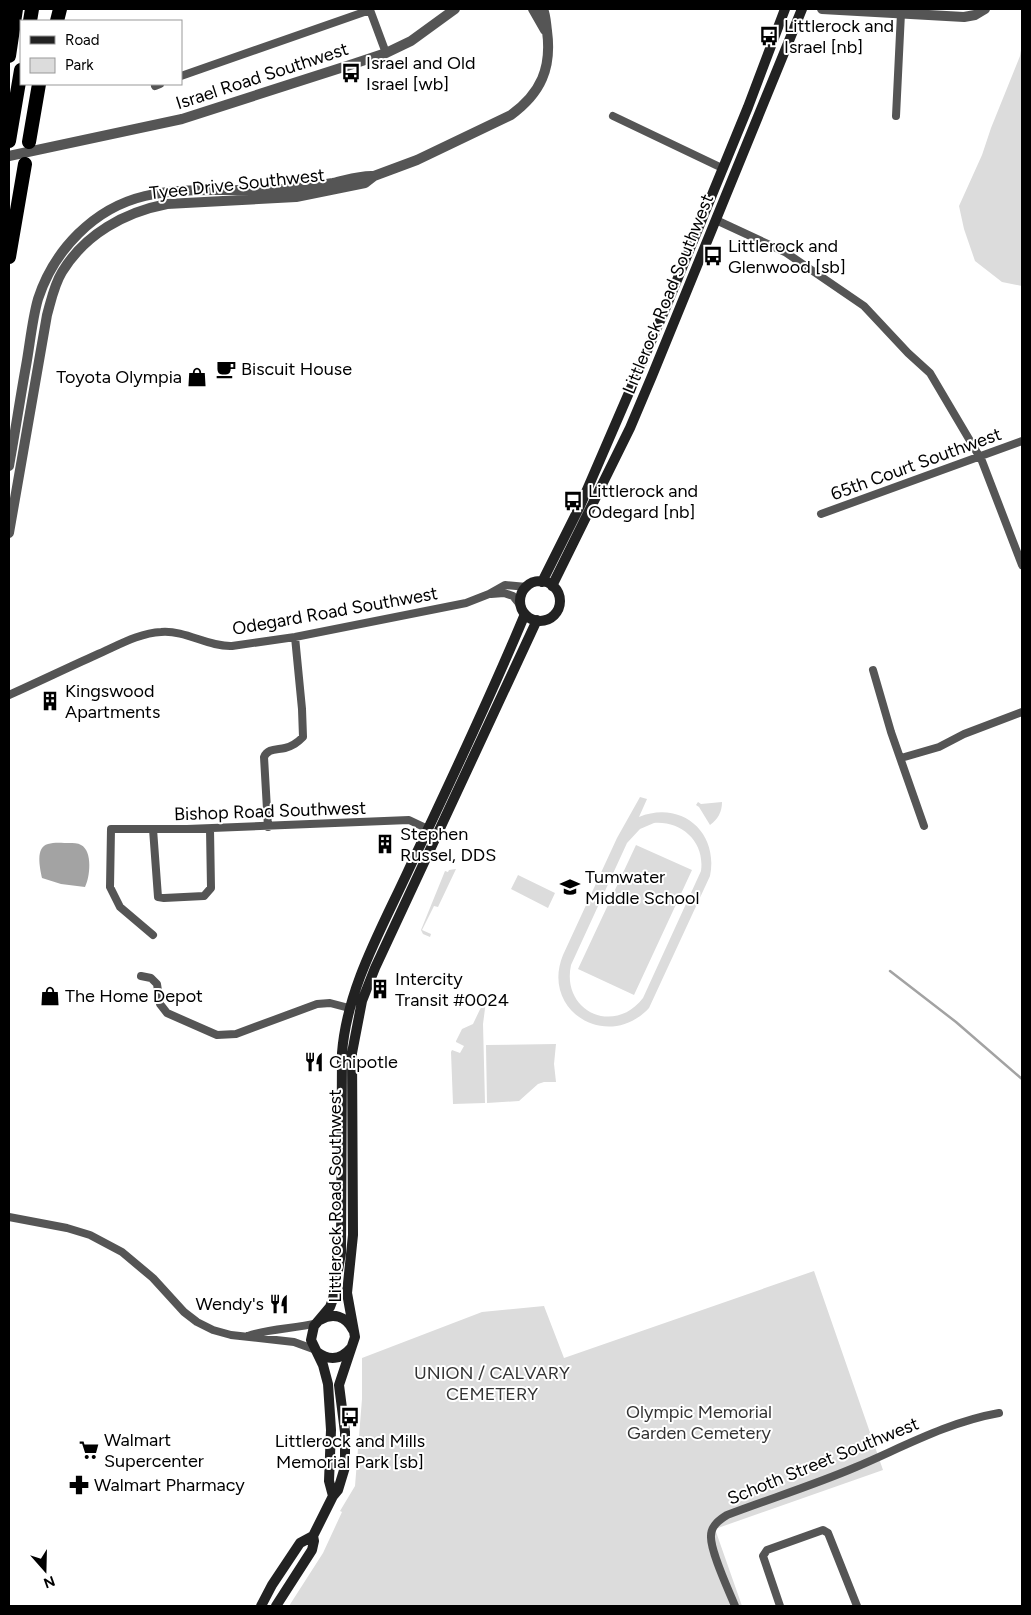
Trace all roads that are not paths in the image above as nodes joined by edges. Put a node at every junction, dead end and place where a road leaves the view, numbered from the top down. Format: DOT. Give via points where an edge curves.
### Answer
graph roads {
  1 [pos="16,9"];
  2 [pos="455,9"];
  3 [pos="533,9"];
  4 [pos="543,9"];
  5 [pos="785,9"];
  6 [pos="802,9"];
  7 [pos="822,9"];
  8 [pos="985,9"];
  9 [pos="871,10"];
  10 [pos="901,13"];
  11 [pos="548,34"];
  12 [pos="386,53"];
  13 [pos="9,56"];
  14 [pos="20,76"];
  15 [pos="182,76"];
  16 [pos="40,85"];
  17 [pos="613,116"];
  18 [pos="896,116"];
  19 [pos="9,141"];
  20 [pos="29,142"];
  21 [pos="9,156"];
  22 [pos="25,164"];
  23 [pos="722,168"];
  24 [pos="374,176"];
  25 [pos="716,220"];
  26 [pos="9,257"];
  27 [pos="1022,441"];
  28 [pos="979,456"];
  29 [pos="9,466"];
  30 [pos="821,514"];
  31 [pos="9,533"];
  32 [pos="1022,564"];
  33 [pos="547,584"];
  34 [pos="527,586"];
  35 [pos="489,594"];
  36 [pos="523,610"];
  37 [pos="537,620"];
  38 [pos="295,637"];
  39 [pos="873,670"];
  40 [pos="9,695"];
  41 [pos="1022,712"];
  42 [pos="901,758"];
  43 [pos="924,826"];
  44 [pos="268,827"];
  45 [pos="210,829"];
  46 [pos="428,829"];
  47 [pos="154,830"];
  48 [pos="153,935"];
  49 [pos="141,976"];
  50 [pos="349,1008"];
  51 [pos="9,1217"];
  52 [pos="318,1322"];
  53 [pos="354,1330"];
  54 [pos="248,1336"];
  55 [pos="351,1348"];
  56 [pos="316,1351"];
  57 [pos="998,1413"];
  58 [pos="333,1496"];
  59 [pos="314,1536"];
  60 [pos="261,1606"];
  61 [pos="276,1606"];
  62 [pos="735,1606"];
  63 [pos="780,1606"];
  64 [pos="857,1606"];
  1 -- 13 [label="highway"];
  2 -- 12 [label="street, Israel Road Southwest" via="411,41"];
  3 -- 11 [label="street"];
  4 -- 11 [label="street, Tyee Drive Southwest"];
  5 -- 23 [label="main road, Littlerock Road Southwest"];
  6 -- 25 [label="main road, Littlerock Road Southwest"];
  7 -- 9 [label="street"];
  8 -- 10 [label="street" via="964,17"];
  9 -- 10 [label="street"];
  10 -- 18 [label="street"];
  11 -- 24 [label="street, Tyee Drive Southwest" via="546,71 534,95 524,106 417,160"];
  12 -- 15 [label="street" via="370,10"];
  12 -- 21 [label="street, Israel Road Southwest" via="182,119"];
  14 -- 19 [label="highway"];
  16 -- 20 [label="highway"];
  17 -- 23 [label="street"];
  22 -- 26 [label="highway"];
  23 -- 33 [label="main road, Littlerock Road Southwest"];
  24 -- 29 [label="street, Tyee Drive Southwest" via="364,175 292,189 166,192 122,203 94,220 62,252 50,270 37,301"];
  24 -- 31 [label="street, Tyee Drive Southwest" via="365,183 296,197 149,207 116,220 84,245 62,272 47,316"];
  25 -- 28 [label="street" via="785,252 864,306 930,373"];
  25 -- 33 [label="main road, Littlerock Road Southwest" via="630,428"];
  27 -- 28 [label="street, 65th Court Southwest"];
  28 -- 30 [label="street, 65th Court Southwest"];
  28 -- 32 [label="street"];
  33 -- 34 [label="main road" via="534,582"];
  33 -- 37 [label="main road" via="559,597 558,609 549,618"];
  34 -- 35 [label="street, Odegard Road Southwest" via="504,585"];
  34 -- 36 [label="main road, Littlerock Road Southwest" via="520,599"];
  35 -- 36 [label="street" via="513,596"];
  35 -- 38 [label="street, Odegard Road Southwest" via="466,603"];
  36 -- 37 [label="main road"];
  36 -- 46 [label="main road, Littlerock Road Southwest" via="498,679"];
  37 -- 53 [label="main road, Littlerock Road Southwest" via="375,968 358,1016 352,1053 353,1235 347,1293"];
  38 -- 40 [label="street, Odegard Road Southwest" via="228,646 183,634 146,634"];
  38 -- 44 [label="street" via="303,737 296,744 266,752 264,756"];
  39 -- 42 [label="street"];
  41 -- 42 [label="street" via="939,747"];
  42 -- 43 [label="street"];
  44 -- 45 [label="street, Bishop Road Southwest"];
  44 -- 46 [label="street, Bishop Road Southwest" via="409,820"];
  45 -- 47 [label="street, Bishop Road Southwest"];
  45 -- 47 [label="street" via="211,888 204,896 173,898 158,897"];
  46 -- 50 [label="main road, Littlerock Road Southwest" via="369,956"];
  47 -- 48 [label="street, Bishop Road Southwest" via="112,829 110,887 120,907"];
  49 -- 50 [label="street" via="151,978 157,984 160,1004 167,1013 217,1035 236,1034 317,1004 330,1003"];
  50 -- 52 [label="main road, Littlerock Road Southwest" via="342,1053 341,1253 333,1299"];
  51 -- 54 [label="street" via="90,1235 138,1264 197,1322 230,1335"];
  52 -- 53 [label="main road, Littlerock Road Southwest" via="325,1317 339,1316"];
  52 -- 54 [label="street"];
  52 -- 56 [label="main road, Littlerock Road Southwest" via="311,1340"];
  53 -- 55 [label="main road, Littlerock Road Southwest"];
  54 -- 56 [label="street" via="294,1342"];
  55 -- 56 [label="main road" via="335,1358"];
  55 -- 58 [label="main road, Littlerock Road Southwest" via="339,1385 345,1432 345,1467"];
  56 -- 58 [label="main road, Littlerock Road Southwest" via="326,1374 330,1396 329,1481"];
  57 -- 62 [label="street, Schoth Street Southwest" via="974,1417 854,1468 727,1515 716,1523 711,1536 716,1558"];
  58 -- 59 [label="main road, Littlerock Road Southwest"];
  59 -- 60 [label="main road, Littlerock Road Southwest" via="300,1543"];
  59 -- 61 [label="main road, Littlerock Road Southwest" via="312,1550"];
  63 -- 64 [label="street" via="763,1556 767,1550 823,1530 828,1532"];
}
